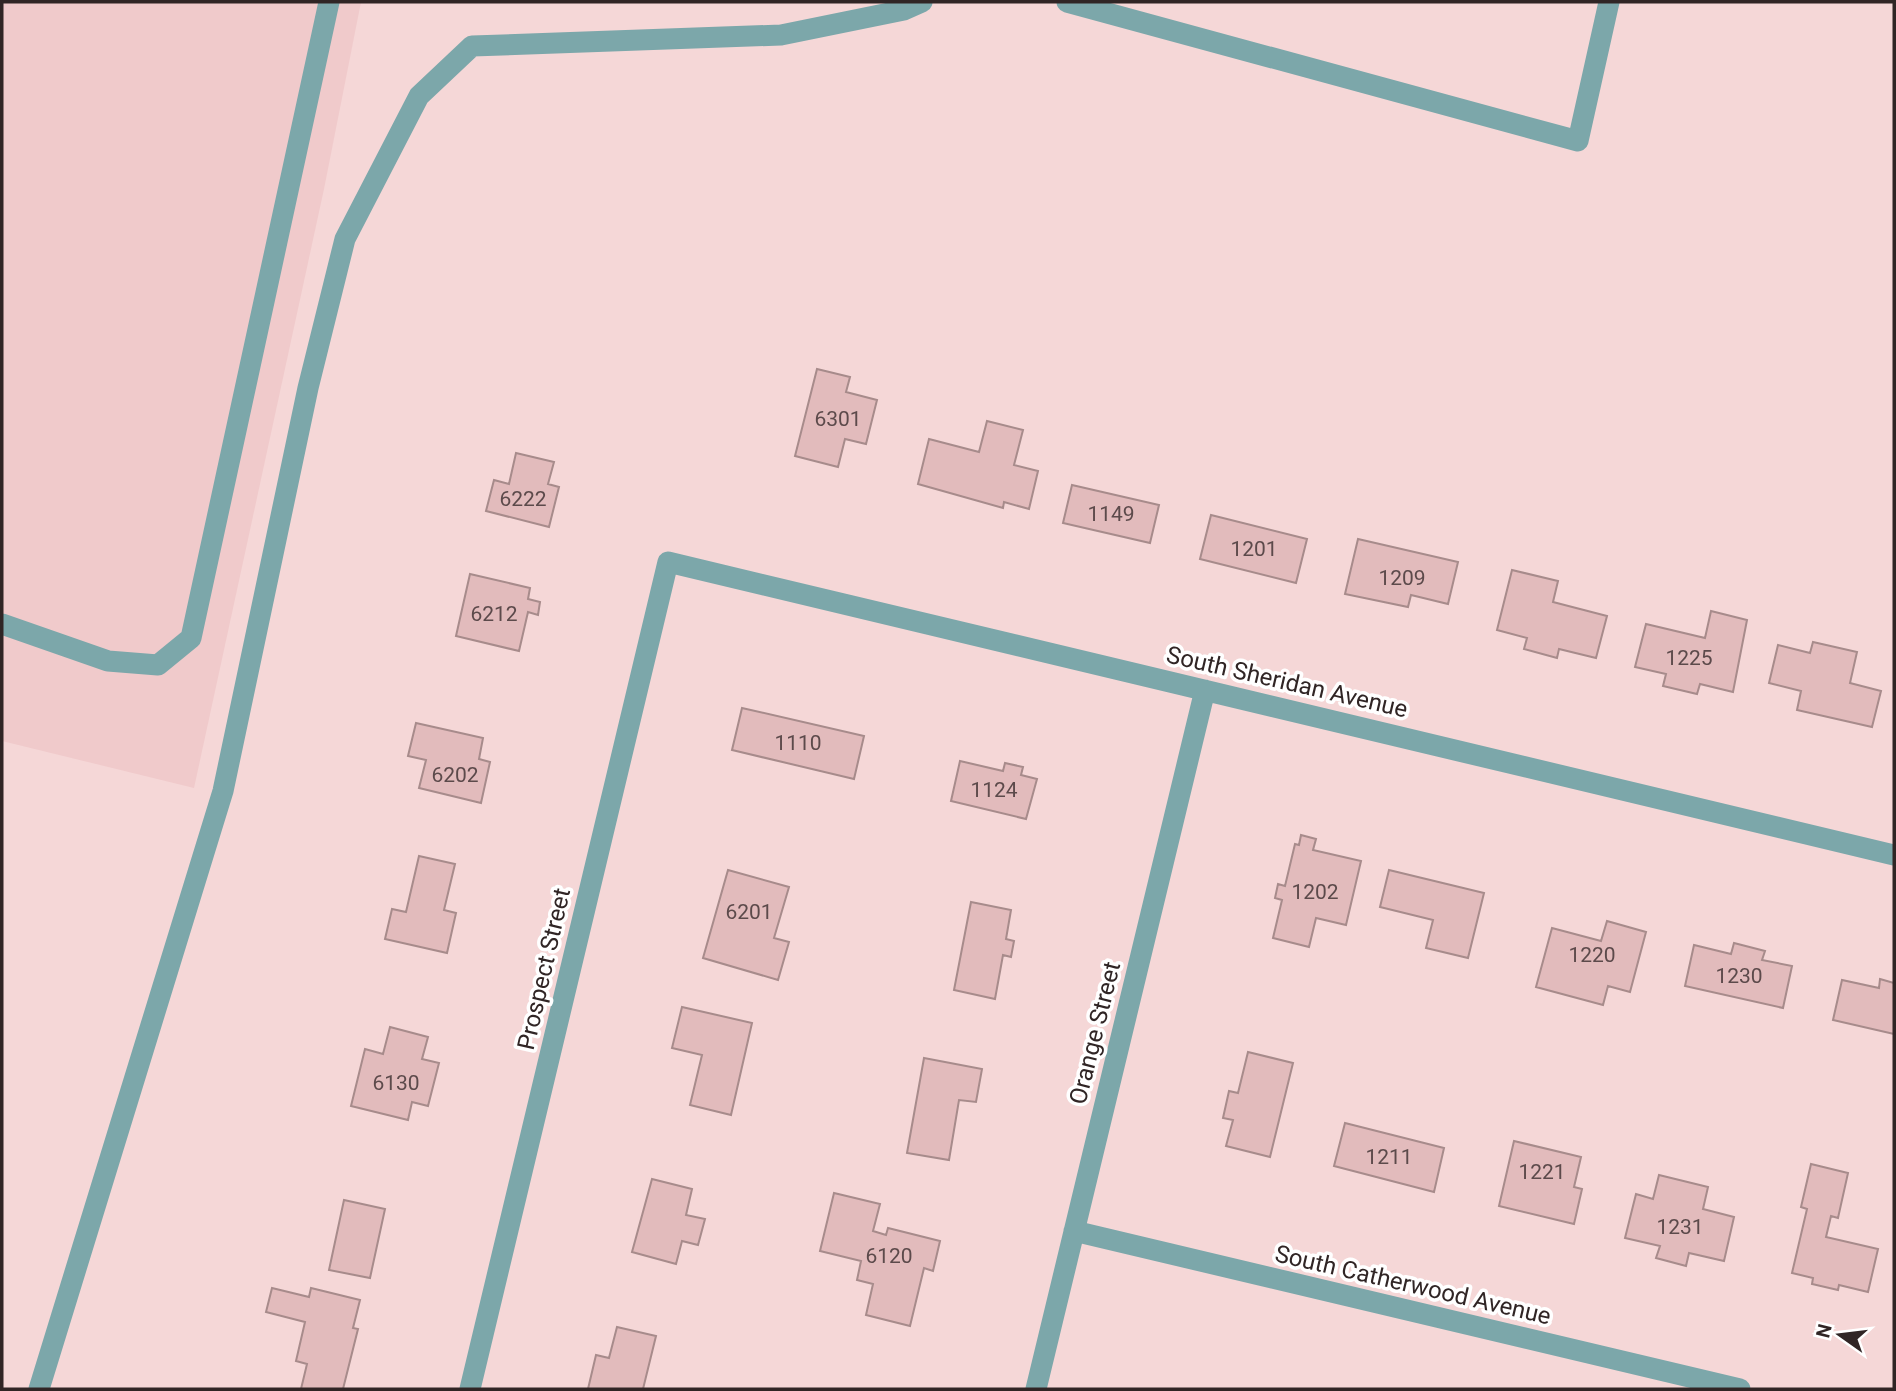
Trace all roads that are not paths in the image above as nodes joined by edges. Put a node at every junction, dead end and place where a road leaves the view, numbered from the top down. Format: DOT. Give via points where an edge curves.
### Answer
graph roads {
  1 [pos="329,2"];
  2 [pos="922,2"];
  3 [pos="1067,2"];
  4 [pos="1609,2"];
  5 [pos="668,562"];
  6 [pos="2,624"];
  7 [pos="1205,690"];
  8 [pos="1894,855"];
  9 [pos="1074,1231"];
  10 [pos="40,1389"];
  11 [pos="470,1389"];
  12 [pos="1036,1389"];
  13 [pos="1740,1389"];
  1 -- 6 [label="street" via="191,638 158,665 108,661"];
  2 -- 10 [label="street" via="904,10 781,35 471,46 419,96 345,239 308,388 223,791"];
  3 -- 4 [label="street" via="1578,141"];
  5 -- 7 [label="street, South Sheridan Avenue"];
  5 -- 11 [label="street, Prospect Street"];
  7 -- 8 [label="street, South Sheridan Avenue"];
  7 -- 9 [label="street, Orange Street"];
  9 -- 12 [label="street, Orange Street"];
  9 -- 13 [label="street, South Catherwood Avenue"];
}
